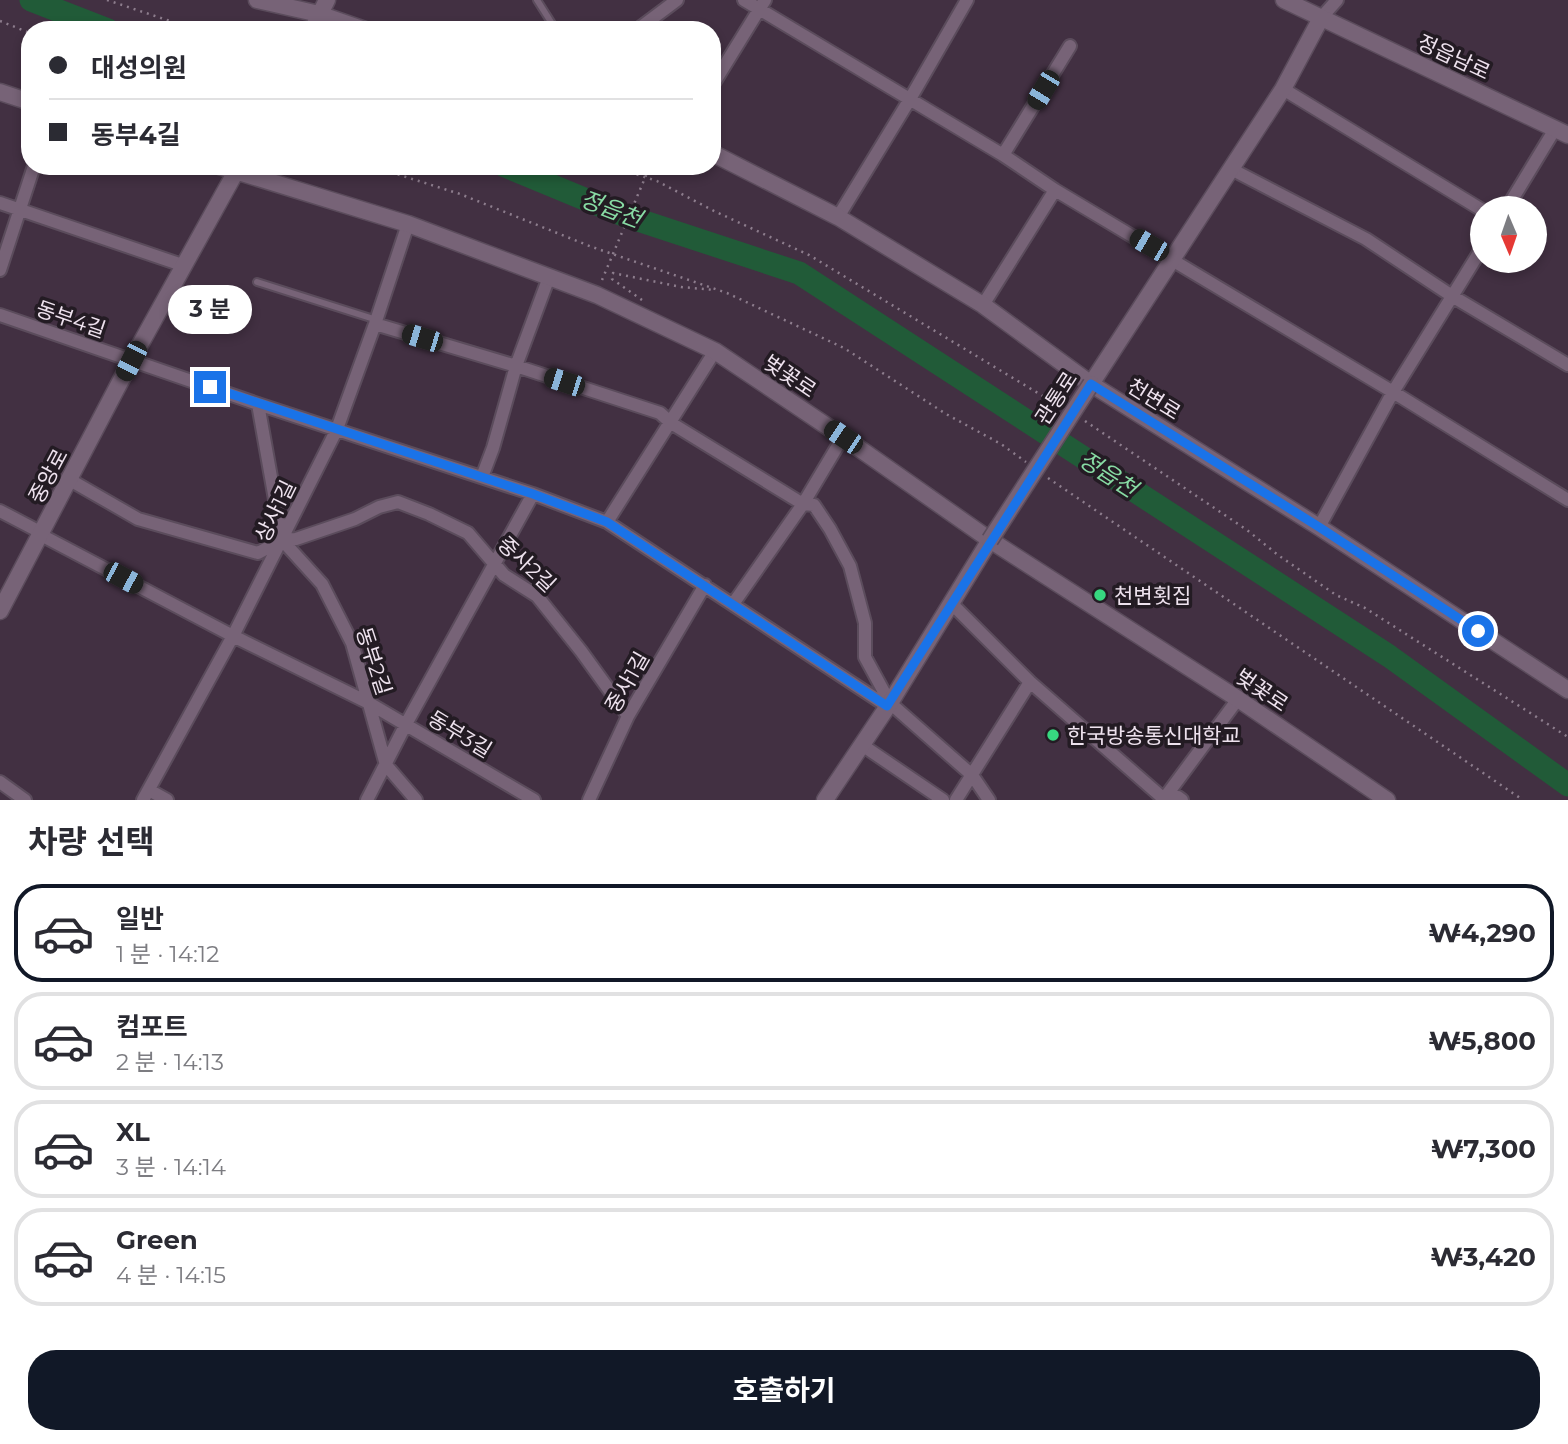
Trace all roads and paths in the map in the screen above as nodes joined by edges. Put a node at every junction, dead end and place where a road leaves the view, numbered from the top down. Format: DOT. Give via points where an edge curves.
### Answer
graph roads {
  1 [pos="107,0"];
  2 [pos="257,0"];
  3 [pos="537,0"];
  4 [pos="677,0"];
  5 [pos="744,0"];
  6 [pos="967,0"];
  7 [pos="1283,0"];
  8 [pos="1337,0"];
  9 [pos="763,5"];
  10 [pos="323,7"];
  11 [pos="1321,18"];
  12 [pos="0,21"];
  13 [pos="170,21"];
  14 [pos="349,21"];
  15 [pos="550,21"];
  16 [pos="649,21"];
  17 [pos="21,29"];
  18 [pos="1070,46"];
  19 [pos="721,72"];
  20 [pos="1283,89"];
  21 [pos="0,92"];
  22 [pos="21,99"];
  23 [pos="910,99"];
  24 [pos="1561,132"];
  25 [pos="1003,155"];
  26 [pos="721,158"];
  27 [pos="1231,169"];
  28 [pos="31,175"];
  29 [pos="234,175"];
  30 [pos="256,175"];
  31 [pos="400,175"];
  32 [pos="638,175"];
  33 [pos="646,175"];
  34 [pos="1055,190"];
  35 [pos="1516,196"];
  36 [pos="0,203"];
  37 [pos="1470,203"];
  38 [pos="18,208"];
  39 [pos="838,217"];
  40 [pos="408,224"];
  41 [pos="1172,258"];
  42 [pos="185,266"];
  43 [pos="1470,267"];
  44 [pos="0,270"];
  45 [pos="549,277"];
  46 [pos="603,280"];
  47 [pos="257,282"];
  48 [pos="722,291"];
  49 [pos="1452,296"];
  50 [pos="983,305"];
  51 [pos="0,315"];
  52 [pos="651,321"];
  53 [pos="376,322"];
  54 [pos="715,351"];
  55 [pos="131,361"];
  56 [pos="1568,365"];
  57 [pos="516,366"];
  58 [pos="1091,384"];
  59 [pos="1394,392"];
  60 [pos="258,404"];
  61 [pos="1064,408"];
  62 [pos="1075,415"];
  63 [pos="671,423"];
  64 [pos="337,429"];
  65 [pos="843,437"];
  66 [pos="1032,466"];
  67 [pos="1042,474"];
  68 [pos="482,477"];
  69 [pos="70,480"];
  70 [pos="533,494"];
  71 [pos="1568,500"];
  72 [pos="803,504"];
  73 [pos="0,511"];
  74 [pos="607,522"];
  75 [pos="1319,527"];
  76 [pos="41,534"];
  77 [pos="282,540"];
  78 [pos="990,540"];
  79 [pos="495,564"];
  80 [pos="705,586"];
  81 [pos="733,604"];
  82 [pos="951,604"];
  83 [pos="0,611"];
  84 [pos="233,636"];
  85 [pos="1030,682"];
  86 [pos="1568,690"];
  87 [pos="1238,699"];
  88 [pos="367,702"];
  89 [pos="888,705"];
  90 [pos="628,716"];
  91 [pos="406,724"];
  92 [pos="1568,737"];
  93 [pos="862,745"];
  94 [pos="386,765"];
  95 [pos="972,775"];
  96 [pos="0,782"];
  97 [pos="146,795"];
  98 [pos="1164,799"];
  99 [pos="25,800"];
  100 [pos="167,800"];
  101 [pos="367,800"];
  102 [pos="416,800"];
  103 [pos="534,800"];
  104 [pos="589,800"];
  105 [pos="825,800"];
  106 [pos="943,800"];
  107 [pos="956,800"];
  108 [pos="989,800"];
  109 [pos="1182,800"];
  110 [pos="1387,800"];
  111 [pos="1523,800"];
  1 -- 13 [label="path"];
  2 -- 10 [label="street"];
  3 -- 15 [label="lane"];
  4 -- 16 [label="street"];
  5 -- 9 [label="street"];
  6 -- 23 [label="street"];
  7 -- 11 [label="street, 정읍남로"];
  8 -- 11 [label="street"];
  9 -- 19 [label="street"];
  9 -- 23 [label="street"];
  10 -- 14 [label="street"];
  11 -- 20 [label="street, 관통로"];
  11 -- 24 [label="street, 정읍남로"];
  12 -- 17 [label="path"];
  18 -- 25 [label="street"];
  20 -- 27 [label="street, 관통로"];
  20 -- 37 [label="street"];
  21 -- 22 [label="street"];
  23 -- 25 [label="street"];
  23 -- 39 [label="street"];
  24 -- 35 [label="street"];
  25 -- 34 [label="street"];
  26 -- 39 [label="street, 천변로"];
  27 -- 41 [label="street, 관통로"];
  27 -- 49 [label="street" via="1366,239"];
  28 -- 38 [label="street"];
  29 -- 42 [label="street, 중앙로"];
  30 -- 40 [label="street, 벚꽃로"];
  31 -- 48 [label="path"];
  32 -- 61 [label="path" via="809,255"];
  33 -- 46 [label="path, bridge"];
  34 -- 41 [label="street"];
  34 -- 50 [label="street"];
  36 -- 38 [label="street"];
  38 -- 42 [label="street"];
  38 -- 44 [label="street"];
  39 -- 50 [label="street, 천변로"];
  40 -- 45 [label="street, 벚꽃로"];
  40 -- 53 [label="street, 상사1길"];
  41 -- 58 [label="street, 관통로"];
  41 -- 59 [label="street"];
  42 -- 55 [label="street, 중앙로"];
  43 -- 49 [label="street"];
  45 -- 52 [label="street, 벚꽃로"];
  45 -- 57 [label="street"];
  47 -- 53 [label="lane"];
  48 -- 52 [label="path" via="681,288 612,273 612,279 651,309"];
  48 -- 66 [label="path" via="844,348"];
  49 -- 56 [label="street"];
  49 -- 59 [label="street"];
  50 -- 58 [label="street, 천변로"];
  51 -- 55 [label="street, 동부4길"];
  52 -- 54 [label="street, 벚꽃로"];
  53 -- 57 [label="street"];
  53 -- 64 [label="street, 상사1길"];
  54 -- 63 [label="street"];
  54 -- 65 [label="street, 벚꽃로"];
  55 -- 60 [label="street, 동부4길"];
  55 -- 69 [label="street, 중앙로"];
  57 -- 63 [label="street" via="660,413"];
  57 -- 68 [label="street"];
  58 -- 75 [label="street, 천변로"];
  58 -- 78 [label="street, 관통로, bridge"];
  59 -- 71 [label="street"];
  59 -- 75 [label="street"];
  60 -- 64 [label="street, 동부4길"];
  60 -- 77 [label="street"];
  62 -- 92 [label="path" via="1336,595 1365,608"];
  63 -- 72 [label="street"];
  63 -- 74 [label="street"];
  64 -- 68 [label="street, 동부4길"];
  64 -- 77 [label="street, 상사1길"];
  65 -- 72 [label="street"];
  65 -- 78 [label="street, 벚꽃로"];
  67 -- 111 [label="path"];
  68 -- 70 [label="street, 동부4길"];
  69 -- 76 [label="street, 중앙로"];
  69 -- 77 [label="street, 중사2길" via="138,519 251,552"];
  70 -- 74 [label="street, 동부4길"];
  70 -- 79 [label="street"];
  72 -- 81 [label="street"];
  72 -- 89 [label="street" via="814,505 850,566 865,623 864,657"];
  73 -- 76 [label="street, 동부3길"];
  74 -- 80 [label="street, 동부4길"];
  75 -- 86 [label="street, 천변로"];
  76 -- 83 [label="street, 중앙로"];
  76 -- 84 [label="street, 동부3길"];
  77 -- 79 [label="street, 중사2길" via="398,502 468,533"];
  77 -- 84 [label="street, 상사1길"];
  77 -- 88 [label="street, 동부2길" via="322,584 352,643"];
  78 -- 82 [label="street, 관통로"];
  78 -- 87 [label="street, 벚꽃로"];
  79 -- 90 [label="street, 중사2길" via="537,596"];
  79 -- 91 [label="street"];
  80 -- 81 [label="street, 동부4길"];
  80 -- 90 [label="street, 중사1길"];
  81 -- 89 [label="street, 동부4길"];
  82 -- 85 [label="street"];
  82 -- 89 [label="street, 관통로"];
  84 -- 88 [label="street, 동부3길"];
  84 -- 97 [label="street, 상사1길"];
  85 -- 95 [label="street"];
  85 -- 98 [label="street"];
  87 -- 98 [label="street"];
  87 -- 110 [label="street, 벚꽃로"];
  88 -- 91 [label="street, 동부3길"];
  88 -- 94 [label="street, 동부2길"];
  89 -- 93 [label="street, 관통로"];
  89 -- 95 [label="street"];
  90 -- 104 [label="street, 중사1길"];
  91 -- 94 [label="street"];
  91 -- 103 [label="street, 동부3길"];
  93 -- 105 [label="street, 관통로"];
  93 -- 106 [label="street"];
  94 -- 101 [label="street"];
  94 -- 102 [label="street, 동부2길"];
  95 -- 107 [label="street"];
  95 -- 108 [label="street"];
  96 -- 99 [label="street"];
  97 -- 100 [label="street"];
  98 -- 109 [label="street"];
}
